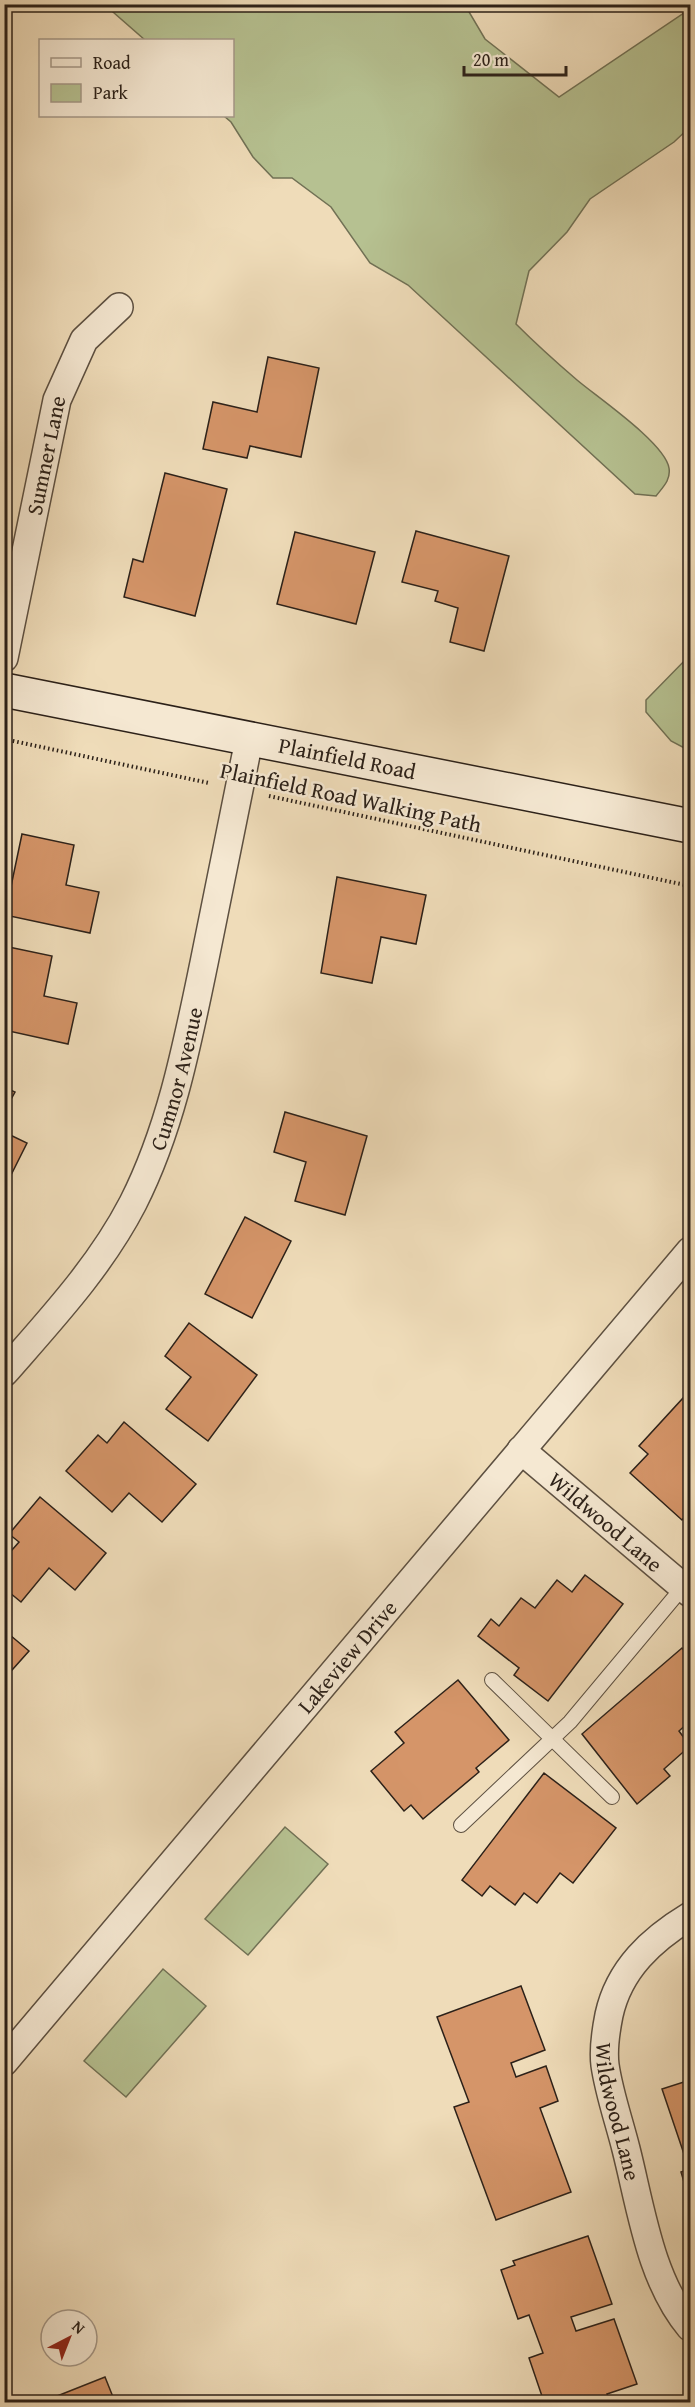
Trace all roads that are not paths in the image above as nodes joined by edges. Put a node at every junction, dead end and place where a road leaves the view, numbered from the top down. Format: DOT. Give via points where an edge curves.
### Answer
graph roads {
  1 [pos="119,307"];
  2 [pos="4,658"];
  3 [pos="4,690"];
  4 [pos="249,740"];
  5 [pos="690,826"];
  6 [pos="690,1251"];
  7 [pos="4,1373"];
  8 [pos="521,1450"];
  9 [pos="687,1590"];
  10 [pos="492,1680"];
  11 [pos="553,1739"];
  12 [pos="612,1797"];
  13 [pos="461,1825"];
  14 [pos="690,1916"];
  15 [pos="4,2062"];
  16 [pos="690,2327"];
  1 -- 2 [label="street, Sumner Lane" via="84,340 57,400"];
  3 -- 4 [label="main road, Plainfield Road"];
  4 -- 5 [label="main road, Plainfield Road"];
  4 -- 7 [label="street, Cumnor Avenue" via="186,1049 151,1164 103,1254 78,1289"];
  6 -- 8 [label="street, Lakeview Drive"];
  8 -- 9 [label="street, Wildwood Lane"];
  8 -- 15 [label="street, Lakeview Drive"];
  9 -- 11 [label="lane"];
  10 -- 11 [label="lane"];
  11 -- 12 [label="lane"];
  11 -- 13 [label="lane"];
  14 -- 16 [label="street, Wildwood Lane" via="663,1933 631,1966 609,2013 605,2064 653,2252 676,2309"];
}
